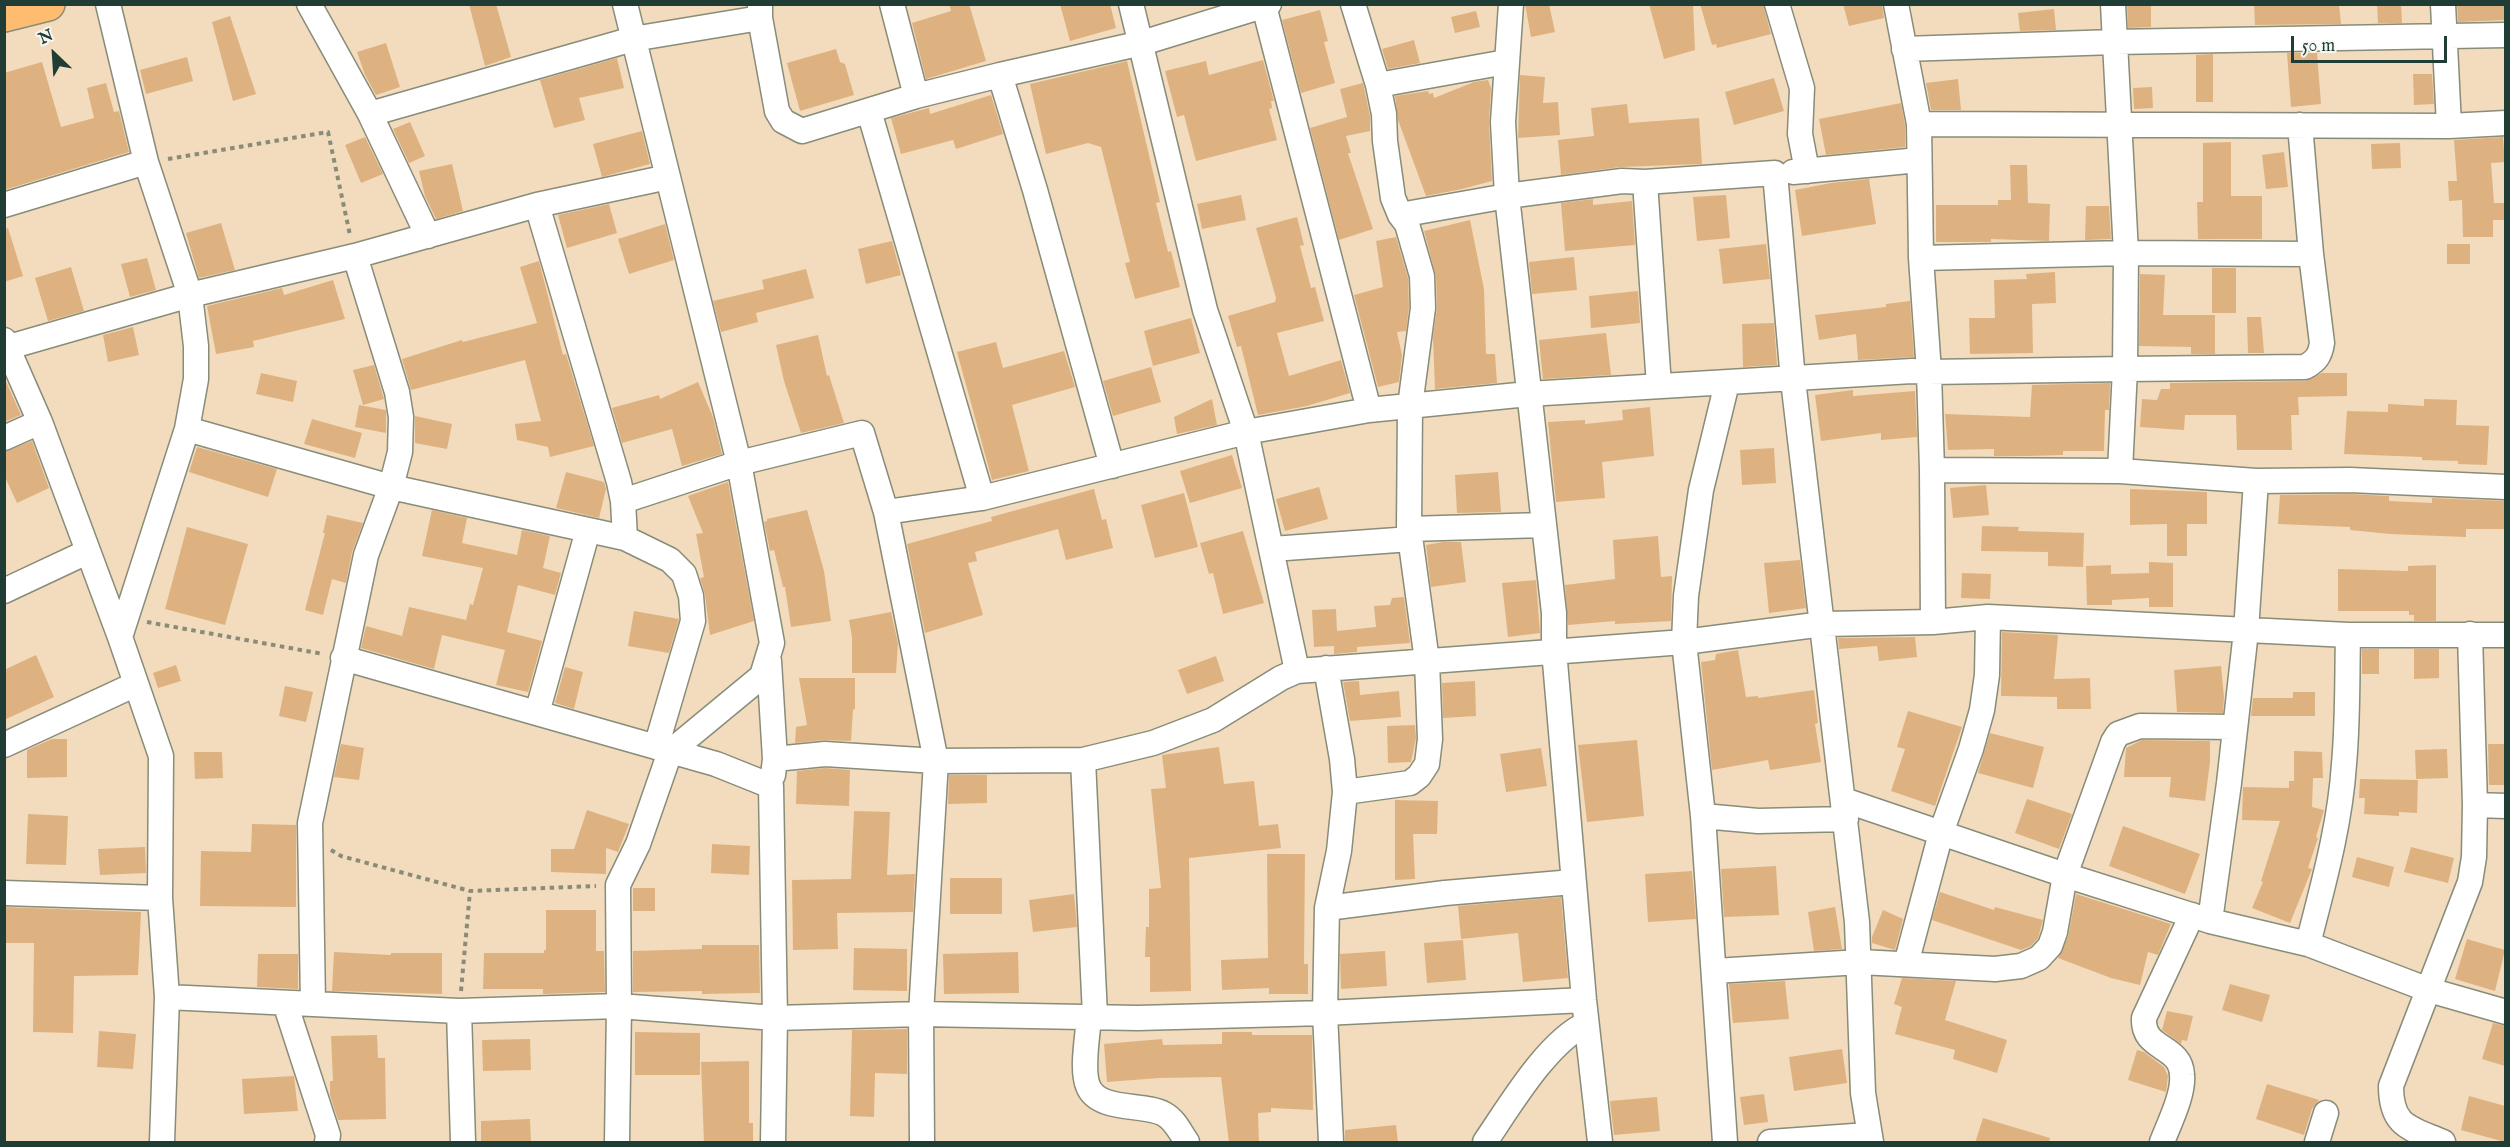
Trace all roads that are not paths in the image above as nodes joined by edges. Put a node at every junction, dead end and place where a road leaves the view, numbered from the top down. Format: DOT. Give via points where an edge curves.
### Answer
graph roads {
  1 [pos="108,4"];
  2 [pos="309,4"];
  3 [pos="625,4"];
  4 [pos="892,4"];
  5 [pos="1131,4"];
  6 [pos="1353,4"];
  7 [pos="1511,4"];
  8 [pos="1777,4"];
  9 [pos="1896,4"];
  10 [pos="2113,4"];
  11 [pos="2443,4"];
  12 [pos="43,5"];
  13 [pos="1266,5"];
  14 [pos="760,11"];
  15 [pos="4,15"];
  16 [pos="2505,35"];
  17 [pos="2444,37"];
  18 [pos="633,39"];
  19 [pos="2115,42"];
  20 [pos="1142,43"];
  21 [pos="1904,49"];
  22 [pos="1506,62"];
  23 [pos="1000,75"];
  24 [pos="1378,85"];
  25 [pos="916,96"];
  26 [pos="869,111"];
  27 [pos="370,114"];
  28 [pos="2505,123"];
  29 [pos="1918,124"];
  30 [pos="2300,125"];
  31 [pos="2118,126"];
  32 [pos="2449,126"];
  33 [pos="1919,159"];
  34 [pos="146,162"];
  35 [pos="1807,171"];
  36 [pos="1775,173"];
  37 [pos="668,177"];
  38 [pos="1646,182"];
  39 [pos="1507,196"];
  40 [pos="4,205"];
  41 [pos="537,205"];
  42 [pos="1400,215"];
  43 [pos="428,236"];
  44 [pos="2126,253"];
  45 [pos="2311,254"];
  46 [pos="355,256"];
  47 [pos="1921,258"];
  48 [pos="190,295"];
  49 [pos="7,344"];
  50 [pos="2125,369"];
  51 [pos="1929,372"];
  52 [pos="1793,380"];
  53 [pos="1727,383"];
  54 [pos="1659,386"];
  55 [pos="1528,394"];
  56 [pos="1410,406"];
  57 [pos="1369,410"];
  58 [pos="40,422"];
  59 [pos="187,429"];
  60 [pos="1246,432"];
  61 [pos="4,438"];
  62 [pos="739,464"];
  63 [pos="1112,466"];
  64 [pos="1932,470"];
  65 [pos="2120,471"];
  66 [pos="2256,481"];
  67 [pos="391,487"];
  68 [pos="2505,488"];
  69 [pos="982,498"];
  70 [pos="623,501"];
  71 [pos="886,512"];
  72 [pos="1543,525"];
  73 [pos="588,530"];
  74 [pos="1410,534"];
  75 [pos="625,538"];
  76 [pos="1272,549"];
  77 [pos="87,552"];
  78 [pos="4,591"];
  79 [pos="1988,617"];
  80 [pos="1933,621"];
  81 [pos="1823,624"];
  82 [pos="123,627"];
  83 [pos="2246,630"];
  84 [pos="2470,634"];
  85 [pos="2505,634"];
  86 [pos="2348,635"];
  87 [pos="1684,642"];
  88 [pos="1554,650"];
  89 [pos="343,658"];
  90 [pos="769,661"];
  91 [pos="1427,661"];
  92 [pos="1326,668"];
  93 [pos="1297,671"];
  94 [pos="136,684"];
  95 [pos="537,713"];
  96 [pos="2234,727"];
  97 [pos="4,746"];
  98 [pos="663,750"];
  99 [pos="775,759"];
  100 [pos="1083,760"];
  101 [pos="936,761"];
  102 [pos="771,786"];
  103 [pos="1345,792"];
  104 [pos="2475,805"];
  105 [pos="2505,806"];
  106 [pos="1845,809"];
  107 [pos="1703,816"];
  108 [pos="1941,832"];
  109 [pos="2065,874"];
  110 [pos="1573,882"];
  111 [pos="4,893"];
  112 [pos="160,898"];
  113 [pos="1327,908"];
  114 [pos="2201,918"];
  115 [pos="2308,944"];
  116 [pos="1860,962"];
  117 [pos="1906,963"];
  118 [pos="1715,971"];
  119 [pos="2429,990"];
  120 [pos="167,997"];
  121 [pos="1584,1000"];
  122 [pos="285,1003"];
  123 [pos="313,1004"];
  124 [pos="619,1006"];
  125 [pos="459,1011"];
  126 [pos="2505,1012"];
  127 [pos="1325,1013"];
  128 [pos="921,1014"];
  129 [pos="1092,1016"];
  130 [pos="775,1018"];
  131 [pos="1586,1024"];
  132 [pos="2326,1113"];
  133 [pos="1870,1139"];
  134 [pos="162,1143"];
  135 [pos="327,1143"];
  136 [pos="463,1143"];
  137 [pos="617,1143"];
  138 [pos="773,1143"];
  139 [pos="922,1143"];
  140 [pos="1186,1143"];
  141 [pos="1331,1143"];
  142 [pos="1485,1143"];
  143 [pos="1600,1143"];
  144 [pos="1725,1143"];
  145 [pos="1770,1143"];
  146 [pos="2162,1143"];
  147 [pos="2317,1143"];
  148 [pos="2442,1143"];
  1 -- 34 [label="street"];
  2 -- 27 [label="street"];
  3 -- 18 [label="street"];
  4 -- 25 [label="street"];
  5 -- 20 [label="street"];
  6 -- 24 [label="street"];
  7 -- 22 [label="street"];
  8 -- 35 [label="street" via="1802,88 1800,134"];
  9 -- 21 [label="street"];
  10 -- 19 [label="street"];
  11 -- 17 [label="street"];
  12 -- 15 [label="highway"];
  13 -- 20 [label="street"];
  13 -- 57 [label="street"];
  14 -- 18 [label="street"];
  14 -- 26 [label="street" via="777,111 783,121 802,131"];
  16 -- 17 [label="street"];
  17 -- 19 [label="street"];
  17 -- 32 [label="street"];
  18 -- 27 [label="street"];
  18 -- 37 [label="street"];
  19 -- 21 [label="street"];
  19 -- 31 [label="street"];
  20 -- 23 [label="street"];
  20 -- 60 [label="street" via="1205,310"];
  21 -- 29 [label="street"];
  22 -- 24 [label="street"];
  22 -- 39 [label="street" via="1503,122"];
  23 -- 25 [label="street"];
  23 -- 63 [label="street"];
  24 -- 42 [label="street" via="1393,198"];
  25 -- 26 [label="street"];
  26 -- 69 [label="street"];
  27 -- 43 [label="street"];
  28 -- 32 [label="street"];
  29 -- 31 [label="street"];
  29 -- 33 [label="street"];
  30 -- 31 [label="street"];
  30 -- 32 [label="street"];
  30 -- 45 [label="street"];
  31 -- 44 [label="street"];
  33 -- 35 [label="street"];
  33 -- 47 [label="street"];
  34 -- 40 [label="street"];
  34 -- 48 [label="street"];
  35 -- 36 [label="street"];
  36 -- 38 [label="street"];
  36 -- 52 [label="street"];
  37 -- 41 [label="street"];
  37 -- 62 [label="street"];
  38 -- 39 [label="street" via="1622,181"];
  38 -- 54 [label="street"];
  39 -- 42 [label="street"];
  39 -- 55 [label="street"];
  41 -- 43 [label="street"];
  41 -- 70 [label="street"];
  42 -- 56 [label="street" via="1407,224 1422,276 1423,308"];
  43 -- 46 [label="street"];
  44 -- 45 [label="street"];
  44 -- 47 [label="street"];
  44 -- 50 [label="street"];
  45 -- 50 [label="street" via="2322,343 2315,361 2305,367"];
  46 -- 48 [label="street"];
  46 -- 67 [label="street" via="397,392 401,417 400,452"];
  47 -- 51 [label="street"];
  48 -- 49 [label="street"];
  48 -- 59 [label="street" via="196,379"];
  49 -- 58 [label="street"];
  50 -- 51 [label="street"];
  50 -- 65 [label="street"];
  51 -- 52 [label="street"];
  51 -- 64 [label="street"];
  52 -- 53 [label="street"];
  52 -- 81 [label="street"];
  53 -- 54 [label="street"];
  53 -- 87 [label="street" via="1701,490 1686,596"];
  54 -- 55 [label="street"];
  55 -- 56 [label="street"];
  55 -- 72 [label="street"];
  56 -- 57 [label="street"];
  56 -- 74 [label="street"];
  57 -- 60 [label="street"];
  58 -- 61 [label="street"];
  58 -- 77 [label="street"];
  59 -- 67 [label="street"];
  59 -- 82 [label="street"];
  60 -- 63 [label="street"];
  60 -- 76 [label="street"];
  62 -- 70 [label="street"];
  62 -- 71 [label="street" via="862,433"];
  62 -- 90 [label="street" via="772,643"];
  63 -- 69 [label="street"];
  64 -- 65 [label="street"];
  64 -- 80 [label="street"];
  65 -- 66 [label="street"];
  66 -- 68 [label="street" via="2350,480"];
  66 -- 83 [label="street"];
  67 -- 73 [label="street"];
  67 -- 89 [label="street" via="366,555"];
  69 -- 71 [label="street"];
  70 -- 75 [label="street"];
  71 -- 101 [label="street"];
  72 -- 74 [label="street"];
  72 -- 88 [label="street" via="1554,613"];
  73 -- 75 [label="street"];
  73 -- 95 [label="street"];
  74 -- 76 [label="street"];
  74 -- 91 [label="street"];
  75 -- 98 [label="street" via="670,560 684,574 691,596 693,621"];
  76 -- 93 [label="street"];
  77 -- 78 [label="street"];
  77 -- 82 [label="street"];
  79 -- 80 [label="street"];
  79 -- 83 [label="street"];
  79 -- 108 [label="street" via="1988,675 1982,710"];
  80 -- 81 [label="street"];
  81 -- 87 [label="street"];
  81 -- 106 [label="street"];
  82 -- 94 [label="street"];
  83 -- 86 [label="street"];
  83 -- 96 [label="street"];
  84 -- 85 [label="street"];
  84 -- 86 [label="street"];
  84 -- 104 [label="street"];
  86 -- 115 [label="street" via="2340,800"];
  87 -- 88 [label="street"];
  87 -- 107 [label="street"];
  88 -- 91 [label="street"];
  88 -- 110 [label="street"];
  89 -- 95 [label="street"];
  89 -- 123 [label="street" via="310,823"];
  90 -- 98 [label="street" via="749,690"];
  90 -- 99 [label="street"];
  91 -- 92 [label="street"];
  91 -- 103 [label="street" via="1427,764 1410,783"];
  92 -- 93 [label="street"];
  92 -- 103 [label="street"];
  93 -- 100 [label="street" via="1213,720 1153,742"];
  94 -- 97 [label="street"];
  94 -- 112 [label="street" via="161,756"];
  95 -- 98 [label="street"];
  96 -- 109 [label="street" via="2140,726 2118,734"];
  96 -- 114 [label="street" via="2229,783"];
  98 -- 102 [label="street" via="716,764"];
  98 -- 124 [label="street" via="638,844 618,885"];
  99 -- 101 [label="street" via="825,754"];
  99 -- 102 [label="street"];
  100 -- 101 [label="street"];
  100 -- 129 [label="street"];
  101 -- 128 [label="street"];
  102 -- 130 [label="street"];
  103 -- 113 [label="street" via="1339,851"];
  104 -- 105 [label="street"];
  104 -- 119 [label="street" via="2470,882"];
  106 -- 107 [label="street" via="1758,821"];
  106 -- 108 [label="street"];
  106 -- 116 [label="street"];
  107 -- 118 [label="street"];
  108 -- 109 [label="street"];
  108 -- 117 [label="street"];
  109 -- 114 [label="street"];
  109 -- 117 [label="street" via="2055,932 2050,946 2039,958 2021,966 1995,969"];
  110 -- 113 [label="street"];
  110 -- 121 [label="street"];
  111 -- 112 [label="street"];
  112 -- 120 [label="street"];
  113 -- 127 [label="street"];
  114 -- 115 [label="street"];
  114 -- 146 [label="street" via="2144,1018 2146,1035 2177,1059 2183,1076"];
  115 -- 119 [label="street"];
  116 -- 117 [label="street"];
  116 -- 118 [label="street"];
  116 -- 133 [label="street" via="1863,1093"];
  118 -- 144 [label="street"];
  119 -- 126 [label="street"];
  119 -- 148 [label="street" via="2391,1086 2391,1105 2403,1123"];
  120 -- 122 [label="street"];
  120 -- 134 [label="street"];
  121 -- 127 [label="street"];
  121 -- 131 [label="street"];
  122 -- 123 [label="street"];
  122 -- 135 [label="street" via="328,1135"];
  123 -- 125 [label="street"];
  124 -- 125 [label="street"];
  124 -- 130 [label="street"];
  124 -- 137 [label="street"];
  125 -- 136 [label="street"];
  127 -- 129 [label="street"];
  127 -- 141 [label="street"];
  128 -- 129 [label="street"];
  128 -- 130 [label="street"];
  128 -- 139 [label="street"];
  129 -- 140 [label="street" via="1088,1088 1098,1098 1162,1112 1172,1119"];
  130 -- 138 [label="street"];
  131 -- 142 [label="street" via="1561,1041"];
  131 -- 143 [label="street"];
  132 -- 147 [label="street"];
  133 -- 145 [label="street"];
}
